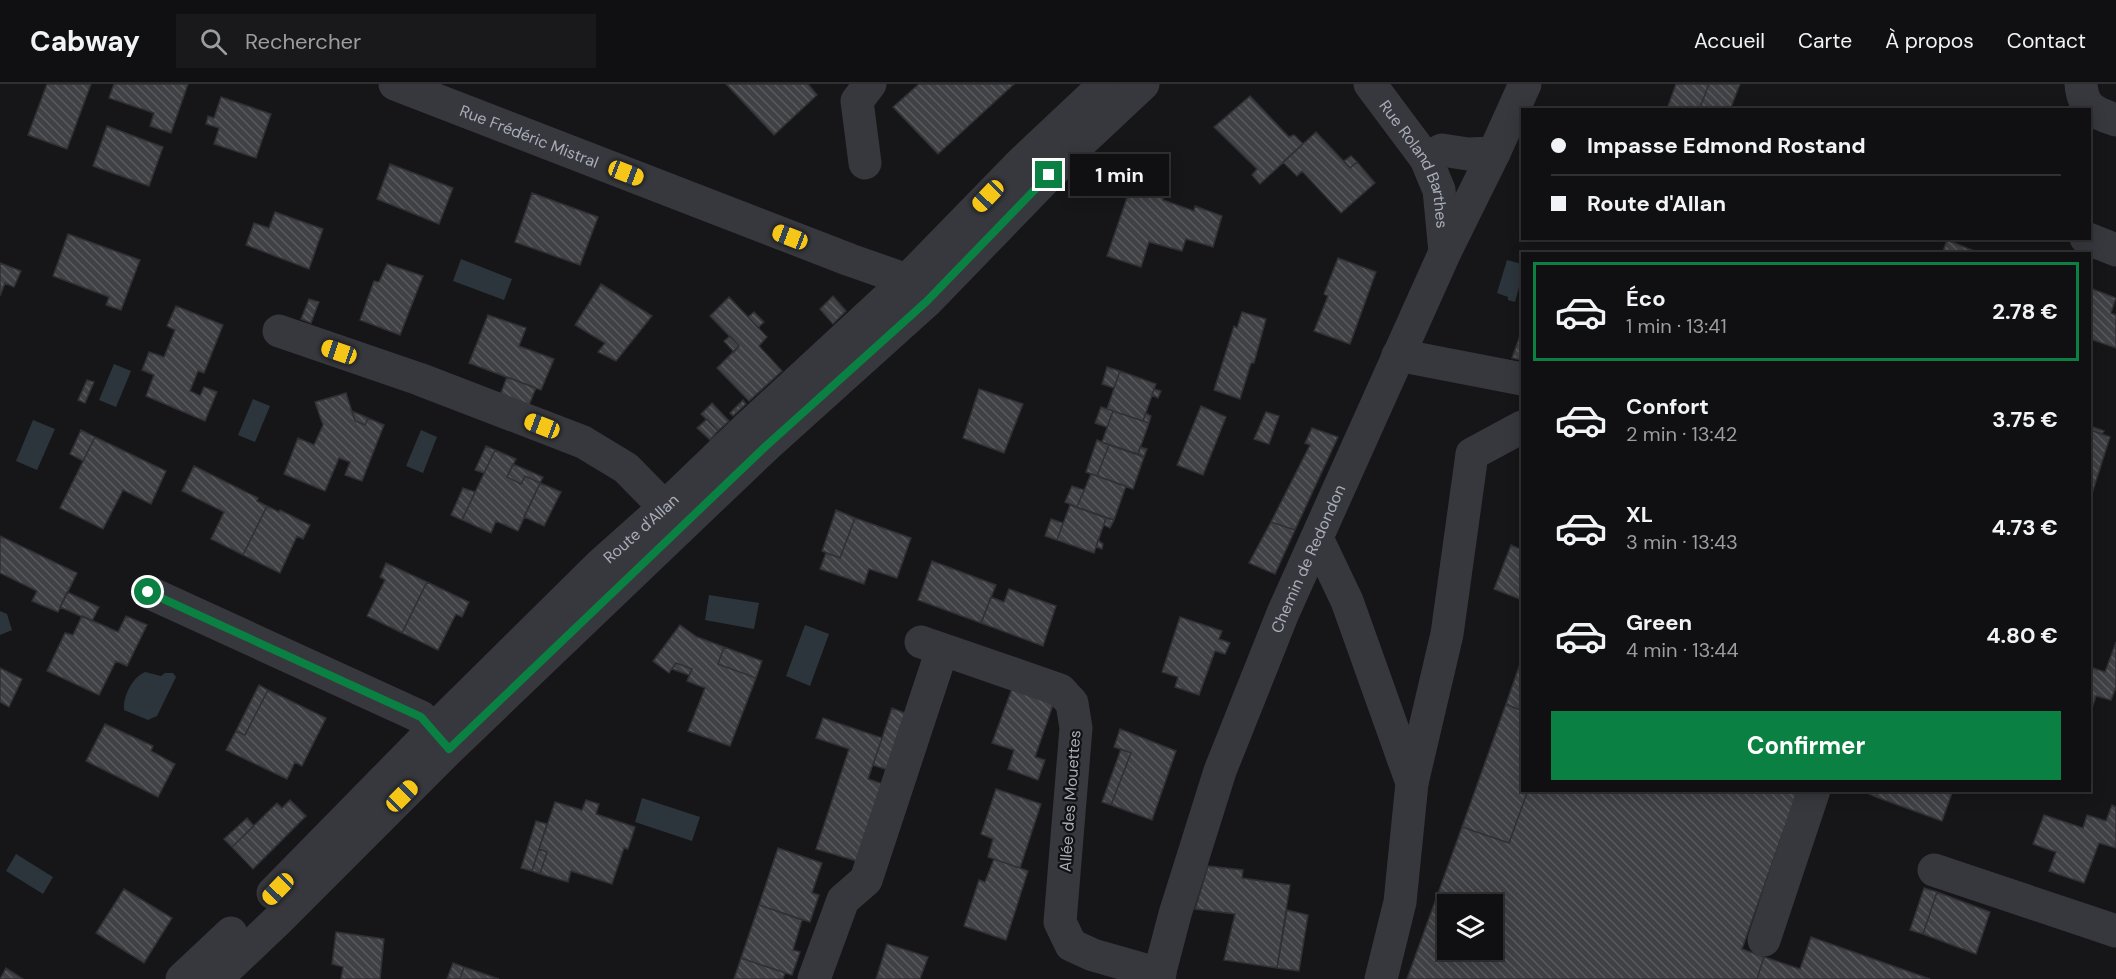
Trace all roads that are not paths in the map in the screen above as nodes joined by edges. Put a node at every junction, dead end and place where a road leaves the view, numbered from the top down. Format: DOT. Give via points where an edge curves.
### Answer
graph roads {
  1 [pos="395,84"];
  2 [pos="870,84"];
  3 [pos="1370,84"];
  4 [pos="1525,84"];
  5 [pos="2081,84"];
  6 [pos="1122,88"];
  7 [pos="2090,108"];
  8 [pos="2091,109"];
  9 [pos="2116,120"];
  10 [pos="1494,153"];
  11 [pos="1426,159"];
  12 [pos="865,163"];
  13 [pos="2091,240"];
  14 [pos="2116,249"];
  15 [pos="1445,252"];
  16 [pos="917,290"];
  17 [pos="279,331"];
  18 [pos="1398,355"];
  19 [pos="1521,379"];
  20 [pos="1521,428"];
  21 [pos="674,516"];
  22 [pos="1317,538"];
  23 [pos="148,592"];
  24 [pos="441,740"];
  25 [pos="1412,783"];
  26 [pos="1813,792"];
  27 [pos="1934,870"];
  28 [pos="270,913"];
  29 [pos="2116,931"];
  30 [pos="1764,940"];
  31 [pos="1159,977"];
  32 [pos="182,979"];
  33 [pos="216,979"];
  34 [pos="814,979"];
  35 [pos="1381,979"];
  1 -- 16 [label="street, Rue Frédéric Mistral"];
  2 -- 12 [label="street" via="857,100"];
  3 -- 11 [label="street, Rue Roland Barthes"];
  4 -- 10 [label="street, Chemin de Redondon"];
  5 -- 7 [label="street" via="2084,101"];
  6 -- 16 [label="street, Route d'Allan" via="1020,163"];
  8 -- 9 [label="street"];
  10 -- 11 [label="street" via="1442,150"];
  10 -- 15 [label="street, Chemin de Redondon"];
  11 -- 15 [label="street, Rue Roland Barthes" via="1439,190"];
  13 -- 14 [label="street"];
  15 -- 18 [label="street, Chemin de Redondon"];
  16 -- 21 [label="street, Route d'Allan" via="746,429"];
  17 -- 21 [label="street" via="583,442 626,468"];
  18 -- 19 [label="street"];
  18 -- 22 [label="street, Chemin de Redondon"];
  20 -- 25 [label="street" via="1472,454 1447,634"];
  21 -- 24 [label="street, Route d'Allan" via="601,564"];
  22 -- 25 [label="street" via="1347,601"];
  22 -- 31 [label="street, Chemin de Redondon" via="1220,771"];
  23 -- 24 [label="street" via="421,717"];
  24 -- 28 [label="street, Route d'Allan"];
  25 -- 35 [label="street" via="1400,902"];
  26 -- 30 [label="street"];
  27 -- 29 [label="street"];
  28 -- 32 [label="street, Route d'Allan"];
  28 -- 33 [label="street, Route d'Allan"];
  31 -- 34 [label="street, Allée des Mouettes" via="1071,945 1060,922 1076,728 1072,703 1060,690 932,646 866,880 843,900"];
}
